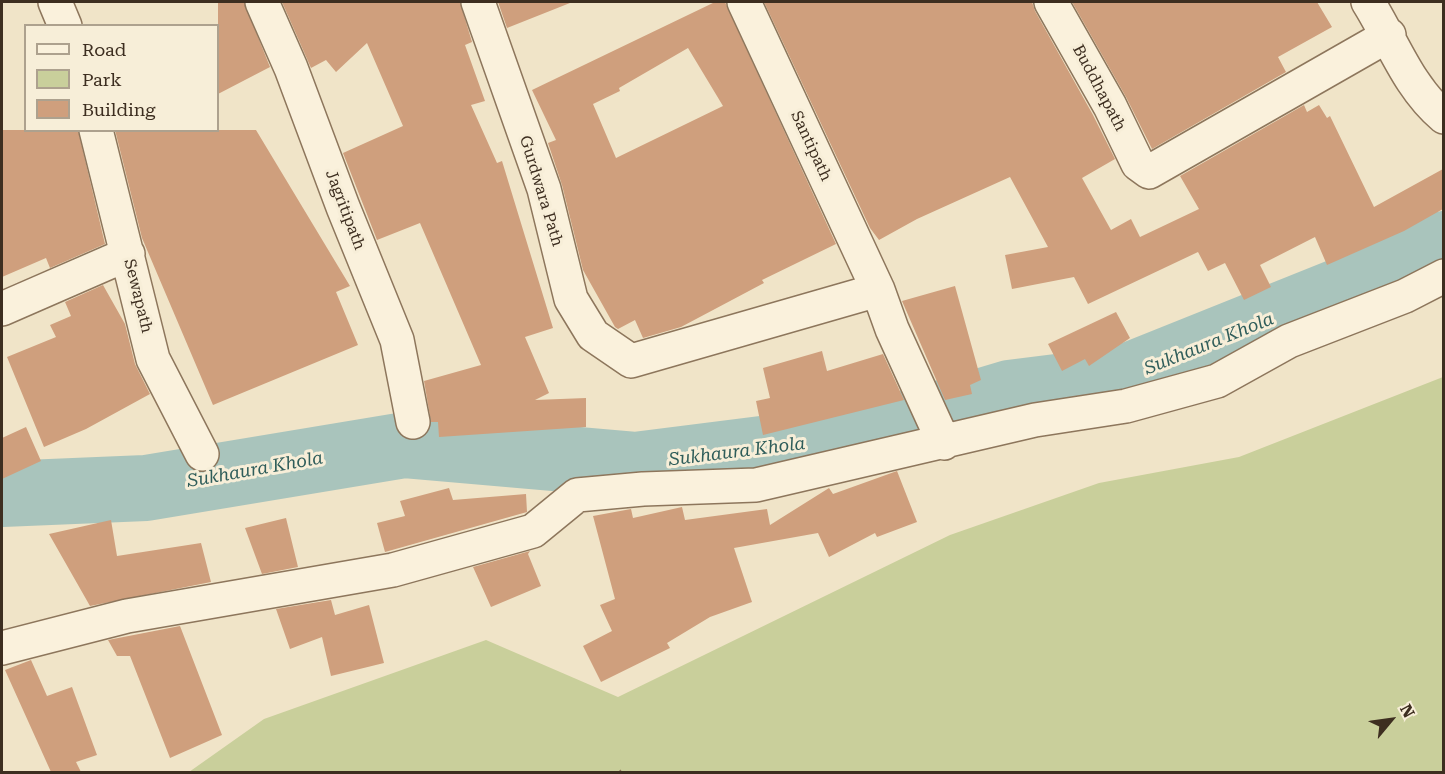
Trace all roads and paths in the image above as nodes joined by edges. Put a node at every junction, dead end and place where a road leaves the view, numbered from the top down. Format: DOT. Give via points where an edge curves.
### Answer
graph roads {
  1 [pos="56,2"];
  2 [pos="262,2"];
  3 [pos="478,2"];
  4 [pos="744,2"];
  5 [pos="1051,2"];
  6 [pos="1368,2"];
  7 [pos="64,24"];
  8 [pos="1389,35"];
  9 [pos="1443,117"];
  10 [pos="97,132"];
  11 [pos="128,254"];
  12 [pos="1443,276"];
  13 [pos="878,290"];
  14 [pos="2,309"];
  15 [pos="413,422"];
  16 [pos="944,443"];
  17 [pos="202,454"];
  18 [pos="2,648"];
  1 -- 7 [label="street"];
  2 -- 15 [label="street, Jagritipath" via="397,340"];
  3 -- 13 [label="street, Gurdwara Path" via="544,189 571,299 593,335 631,361"];
  4 -- 13 [label="street, Santipath"];
  5 -- 8 [label="street, Buddhapath" via="1138,164 1149,172"];
  6 -- 8 [label="street"];
  8 -- 9 [label="street" via="1406,74"];
  10 -- 11 [label="street, Sewapath"];
  11 -- 14 [label="street"];
  11 -- 17 [label="street, Sewapath" via="153,359"];
  12 -- 16 [label="street" via="1405,296 1289,341 1217,381 1126,406 1035,420"];
  13 -- 16 [label="street, Santipath"];
  16 -- 18 [label="street" via="756,485 577,495 533,531 393,570 127,616"];
}
